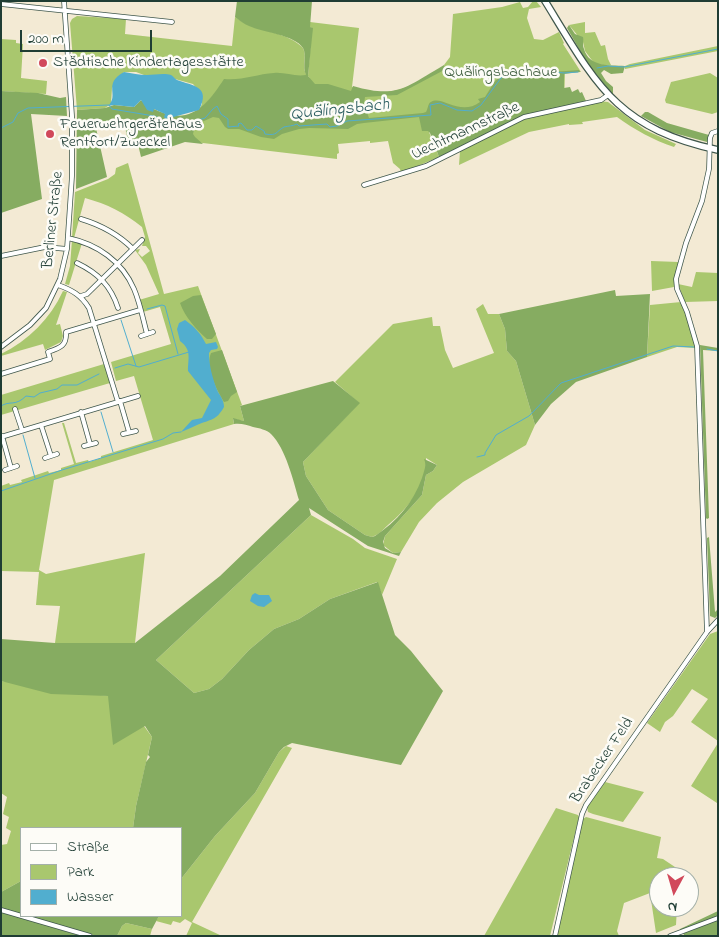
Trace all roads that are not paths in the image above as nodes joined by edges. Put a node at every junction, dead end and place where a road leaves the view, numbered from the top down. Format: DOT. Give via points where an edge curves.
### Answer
graph roads {
  1 [pos="64,1"];
  2 [pos="545,1"];
  3 [pos="1,4"];
  4 [pos="64,11"];
  5 [pos="172,22"];
  6 [pos="608,95"];
  7 [pos="718,131"];
  8 [pos="710,148"];
  9 [pos="718,150"];
  10 [pos="364,185"];
  11 [pos="81,219"];
  12 [pos="68,238"];
  13 [pos="142,240"];
  14 [pos="67,249"];
  15 [pos="133,249"];
  16 [pos="1,256"];
  17 [pos="77,263"];
  18 [pos="117,264"];
  19 [pos="102,279"];
  20 [pos="58,285"];
  21 [pos="81,296"];
  22 [pos="118,308"];
  23 [pos="140,310"];
  24 [pos="95,323"];
  25 [pos="154,332"];
  26 [pos="147,334"];
  27 [pos="141,336"];
  28 [pos="1,347"];
  29 [pos="1,374"];
  30 [pos="138,396"];
  31 [pos="119,401"];
  32 [pos="15,409"];
  33 [pos="81,412"];
  34 [pos="41,425"];
  35 [pos="22,430"];
  36 [pos="136,431"];
  37 [pos="129,432"];
  38 [pos="123,434"];
  39 [pos="1,436"];
  40 [pos="96,443"];
  41 [pos="90,444"];
  42 [pos="84,446"];
  43 [pos="57,454"];
  44 [pos="51,456"];
  45 [pos="45,458"];
  46 [pos="17,466"];
  47 [pos="11,468"];
  48 [pos="5,470"];
  49 [pos="718,620"];
  50 [pos="708,632"];
  51 [pos="1,910"];
  52 [pos="20,916"];
  53 [pos="25,917"];
  54 [pos="718,918"];
  55 [pos="90,936"];
  56 [pos="555,936"];
  57 [pos="670,936"];
  1 -- 4 [label="street, Berliner Straße"];
  2 -- 6 [label="main road" via="587,70"];
  3 -- 4 [label="street"];
  4 -- 5 [label="street"];
  4 -- 12 [label="street, Berliner Straße" via="72,104"];
  6 -- 8 [label="main road" via="630,115 654,130"];
  6 -- 10 [label="street, Uechtmannstraße" via="601,100 524,117 426,166"];
  7 -- 8 [label="street" via="712,133"];
  8 -- 9 [label="main road"];
  8 -- 50 [label="street" via="702,201 676,278 697,346"];
  11 -- 15 [label="street" via="105,228"];
  12 -- 14 [label="street, Berliner Straße"];
  12 -- 18 [label="street" via="94,247"];
  13 -- 15 [label="street"];
  14 -- 16 [label="street" via="45,247"];
  14 -- 20 [label="street, Berliner Straße"];
  15 -- 18 [label="street"];
  17 -- 19 [label="street"];
  18 -- 19 [label="street"];
  18 -- 23 [label="street" via="135,290"];
  19 -- 21 [label="street"];
  19 -- 22 [label="street"];
  20 -- 21 [label="street"];
  20 -- 28 [label="street, Berliner Straße" via="39,316"];
  21 -- 24 [label="street"];
  23 -- 24 [label="street"];
  23 -- 26 [label="street"];
  24 -- 29 [label="street" via="66,332 63,346 48,352 50,359"];
  24 -- 31 [label="street"];
  25 -- 26 [label="street"];
  26 -- 27 [label="street"];
  30 -- 31 [label="street"];
  31 -- 33 [label="street"];
  31 -- 37 [label="street"];
  32 -- 35 [label="street"];
  33 -- 34 [label="street"];
  33 -- 41 [label="street"];
  34 -- 35 [label="street"];
  34 -- 44 [label="street"];
  35 -- 39 [label="street"];
  36 -- 37 [label="street"];
  37 -- 38 [label="street"];
  39 -- 47 [label="street"];
  40 -- 41 [label="street"];
  41 -- 42 [label="street"];
  43 -- 44 [label="street"];
  44 -- 45 [label="street"];
  46 -- 47 [label="street"];
  47 -- 48 [label="street"];
  49 -- 50 [label="street, Brabecker Feld"];
  50 -- 56 [label="street, Brabecker Feld" via="586,805"];
  51 -- 52 [label="street"];
  53 -- 55 [label="street"];
  54 -- 57 [label="street"];
}
